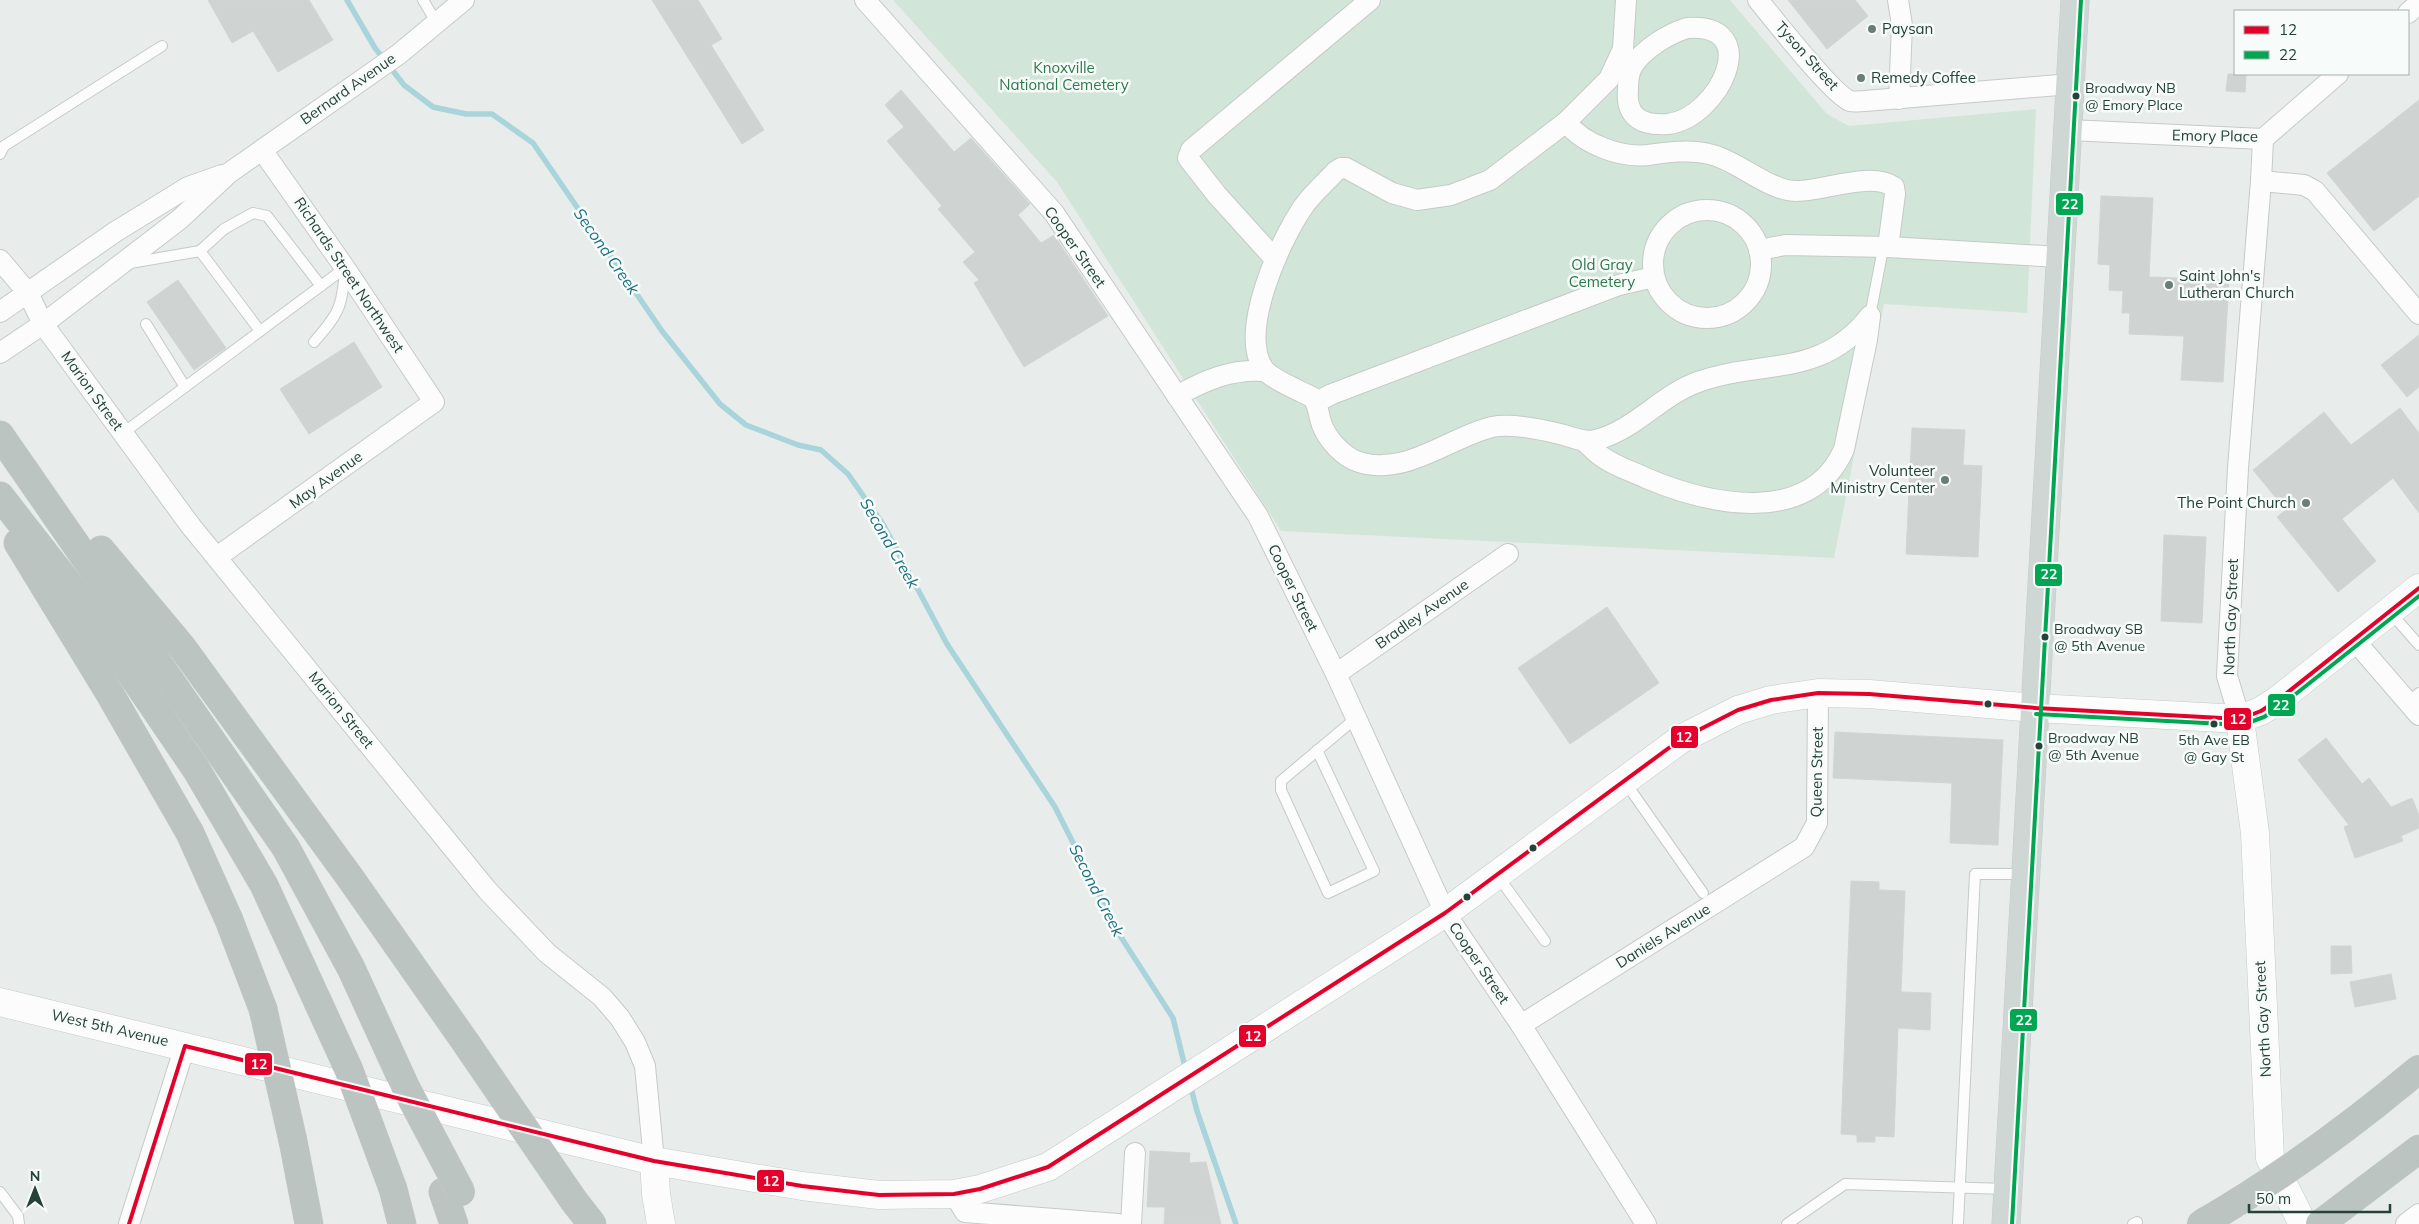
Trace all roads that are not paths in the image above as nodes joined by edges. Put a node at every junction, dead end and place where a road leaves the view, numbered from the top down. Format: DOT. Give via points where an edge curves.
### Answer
graph roads {
  1 [pos="423,0"];
  2 [pos="464,0"];
  3 [pos="865,0"];
  4 [pos="1370,0"];
  5 [pos="1626,0"];
  6 [pos="1758,0"];
  7 [pos="1898,0"];
  8 [pos="2075,0"];
  9 [pos="2419,3"];
  10 [pos="2409,12"];
  11 [pos="436,22"];
  12 [pos="162,46"];
  13 [pos="1625,64"];
  14 [pos="2337,75"];
  15 [pos="2071,84"];
  16 [pos="1899,99"];
  17 [pos="1566,122"];
  18 [pos="2069,130"];
  19 [pos="2263,139"];
  20 [pos="262,150"];
  21 [pos="0,154"];
  22 [pos="229,173"];
  23 [pos="2261,181"];
  24 [pos="1888,247"];
  25 [pos="1759,250"];
  26 [pos="200,251"];
  27 [pos="2060,257"];
  28 [pos="1274,258"];
  29 [pos="0,260"];
  30 [pos="121,264"];
  31 [pos="345,268"];
  32 [pos="1654,277"];
  33 [pos="321,286"];
  34 [pos="28,293"];
  35 [pos="0,312"];
  36 [pos="2419,314"];
  37 [pos="1870,316"];
  38 [pos="43,324"];
  39 [pos="146,324"];
  40 [pos="260,331"];
  41 [pos="314,342"];
  42 [pos="0,353"];
  43 [pos="1264,371"];
  44 [pos="185,386"];
  45 [pos="1177,396"];
  46 [pos="434,402"];
  47 [pos="1316,402"];
  48 [pos="0,430"];
  49 [pos="123,433"];
  50 [pos="0,435"];
  51 [pos="1584,441"];
  52 [pos="0,496"];
  53 [pos="0,514"];
  54 [pos="1508,554"];
  55 [pos="217,557"];
  56 [pos="2419,588"];
  57 [pos="2390,612"];
  58 [pos="2356,641"];
  59 [pos="2419,645"];
  60 [pos="1336,674"];
  61 [pos="1818,693"];
  62 [pos="2415,703"];
  63 [pos="2036,708"];
  64 [pos="1356,718"];
  65 [pos="2240,719"];
  66 [pos="1317,750"];
  67 [pos="1624,780"];
  68 [pos="1804,847"];
  69 [pos="1497,874"];
  70 [pos="2027,874"];
  71 [pos="1703,893"];
  72 [pos="1445,913"];
  73 [pos="1545,941"];
  74 [pos="0,1002"];
  75 [pos="1521,1025"];
  76 [pos="185,1046"];
  77 [pos="2419,1069"];
  78 [pos="2419,1149"];
  79 [pos="1134,1153"];
  80 [pos="654,1160"];
  81 [pos="1960,1188"];
  82 [pos="2008,1189"];
  83 [pos="0,1192"];
  84 [pos="452,1192"];
  85 [pos="954,1194"];
  86 [pos="2419,1214"];
  87 [pos="19,1224"];
  88 [pos="129,1224"];
  89 [pos="309,1224"];
  90 [pos="402,1224"];
  91 [pos="454,1224"];
  92 [pos="472,1224"];
  93 [pos="592,1224"];
  94 [pos="661,1224"];
  95 [pos="1118,1224"];
  96 [pos="1131,1224"];
  97 [pos="1646,1224"];
  98 [pos="1787,1224"];
  99 [pos="1958,1224"];
  100 [pos="2006,1224"];
  101 [pos="2200,1224"];
  102 [pos="2303,1224"];
  103 [pos="2320,1224"];
  104 [pos="2406,1224"];
  1 -- 11 [label="lane"];
  2 -- 11 [label="street, Bernard Avenue"];
  3 -- 45 [label="street, Cooper Street" via="1054,214"];
  4 -- 28 [label="street" via="1191,150 1188,158"];
  5 -- 13 [label="street"];
  6 -- 16 [label="street, Tyson Street" via="1804,55 1849,100"];
  7 -- 16 [label="street" via="1902,25"];
  8 -- 15 [label="main road"];
  9 -- 10 [label="street"];
  11 -- 20 [label="street, Bernard Avenue" via="376,71"];
  12 -- 21 [label="lane" via="4,146"];
  13 -- 13 [label="street" via="1666,37 1687,28 1717,31 1724,38 1728,50 1727,72 1718,90 1696,112 1676,123 1655,125 1632,114 1628,105"];
  13 -- 17 [label="street"];
  14 -- 19 [label="street, Emory Place"];
  15 -- 16 [label="street, Tyson Street"];
  15 -- 18 [label="main road"];
  17 -- 24 [label="street" via="1594,145 1646,155 1688,152 1712,155 1787,189 1809,190 1862,182 1890,184 1895,194"];
  17 -- 28 [label="street" via="1490,180 1465,191 1436,198 1418,200 1400,196 1341,168 1303,207"];
  18 -- 19 [label="street, Emory Place"];
  18 -- 27 [label="main road"];
  19 -- 23 [label="street, North Gay Street"];
  20 -- 22 [label="street, Bernard Avenue"];
  20 -- 31 [label="street, Richards Street Northwest"];
  22 -- 30 [label="street, Bernard Avenue" via="180,219"];
  22 -- 34 [label="street, Bernard Avenue" via="188,186"];
  23 -- 36 [label="street" via="2304,185 2314,191"];
  23 -- 65 [label="street, North Gay Street" via="2240,434 2227,676"];
  24 -- 25 [label="street" via="1785,245"];
  24 -- 27 [label="street"];
  24 -- 37 [label="lane" via="1882,254"];
  25 -- 32 [label="street" via="1752,234 1726,213 1693,211 1678,218 1660,237 1652,260"];
  25 -- 32 [label="street" via="1761,267 1749,298 1720,316 1703,318 1672,306"];
  26 -- 30 [label="lane"];
  26 -- 33 [label="lane" via="224,229 252,214 266,216"];
  26 -- 40 [label="lane"];
  27 -- 63 [label="main road"];
  28 -- 43 [label="street" via="1256,334 1258,360"];
  29 -- 34 [label="street, Marion Street"];
  30 -- 38 [label="street, Bernard Avenue"];
  31 -- 33 [label="lane"];
  31 -- 41 [label="lane" via="343,300 333,320"];
  31 -- 46 [label="street, Richards Street Northwest"];
  32 -- 47 [label="street" via="1619,284"];
  33 -- 40 [label="lane"];
  34 -- 35 [label="street, Bernard Avenue"];
  34 -- 38 [label="street, Marion Street"];
  37 -- 51 [label="street" via="1849,337 1818,356 1697,382 1616,432"];
  37 -- 51 [label="street" via="1864,357 1841,455 1825,477 1792,497 1745,504 1709,499 1622,468 1601,457"];
  38 -- 42 [label="street, Bernard Avenue"];
  38 -- 49 [label="street, Marion Street"];
  39 -- 44 [label="lane"];
  40 -- 44 [label="lane"];
  43 -- 45 [label="street" via="1215,376"];
  43 -- 47 [label="street"];
  44 -- 49 [label="lane"];
  45 -- 60 [label="street, Cooper Street" via="1258,516"];
  46 -- 55 [label="street, May Avenue"];
  47 -- 51 [label="street" via="1326,434 1350,458 1367,464 1408,460 1499,426 1559,434"];
  48 -- 93 [label="highway, bridge" via="182,647 352,879"];
  49 -- 55 [label="street, Marion Street"];
  50 -- 84 [label="highway, bridge" via="286,848 352,968"];
  52 -- 90 [label="highway, bridge" via="81,600 196,769 264,885 349,1070 393,1189"];
  53 -- 89 [label="highway, bridge" via="190,832 229,920 263,1009"];
  54 -- 60 [label="street, Bradley Avenue"];
  55 -- 80 [label="street, Marion Street" via="487,890 547,953 602,997 620,1018 645,1066"];
  56 -- 57 [label="street, West 5th Avenue"];
  57 -- 58 [label="street, West 5th Avenue"];
  57 -- 59 [label="lane"];
  58 -- 62 [label="street"];
  58 -- 65 [label="street, West 5th Avenue" via="2278,700"];
  60 -- 64 [label="street, Cooper Street"];
  61 -- 63 [label="street, West 5th Avenue" via="1869,694"];
  61 -- 67 [label="street, West 5th Avenue" via="1771,700 1718,719 1681,739"];
  61 -- 68 [label="street, Queen Street" via="1817,823"];
  63 -- 65 [label="street, West 5th Avenue"];
  63 -- 70 [label="main road"];
  64 -- 66 [label="lane"];
  64 -- 72 [label="street, Cooper Street"];
  65 -- 102 [label="street, North Gay Street" via="2255,834 2270,1158"];
  66 -- 66 [label="lane" via="1281,781 1281,790 1328,893 1374,871"];
  67 -- 69 [label="street, West 5th Avenue"];
  67 -- 71 [label="lane"];
  68 -- 75 [label="street, Daniels Avenue"];
  69 -- 72 [label="street, West 5th Avenue"];
  69 -- 73 [label="lane"];
  70 -- 81 [label="lane" via="1975,874"];
  70 -- 82 [label="main road"];
  72 -- 75 [label="street, Cooper Street"];
  72 -- 85 [label="street, West 5th Avenue" via="1048,1167"];
  74 -- 76 [label="street, West 5th Avenue"];
  75 -- 97 [label="street, Cooper Street"];
  76 -- 80 [label="street, West 5th Avenue"];
  76 -- 88 [label="street"];
  77 -- 101 [label="highway, bridge" via="2360,1118 2255,1192"];
  78 -- 103 [label="highway"];
  79 -- 96 [label="street"];
  80 -- 85 [label="street, West 5th Avenue" via="802,1186 907,1196"];
  80 -- 94 [label="street"];
  81 -- 82 [label="lane"];
  81 -- 98 [label="lane" via="1845,1184"];
  81 -- 99 [label="lane"];
  82 -- 100 [label="main road"];
  83 -- 87 [label="lane" via="18,1216"];
  84 -- 91 [label="highway"];
  84 -- 92 [label="highway"];
  85 -- 95 [label="street" via="965,1212"];
  86 -- 104 [label="street"];
}
